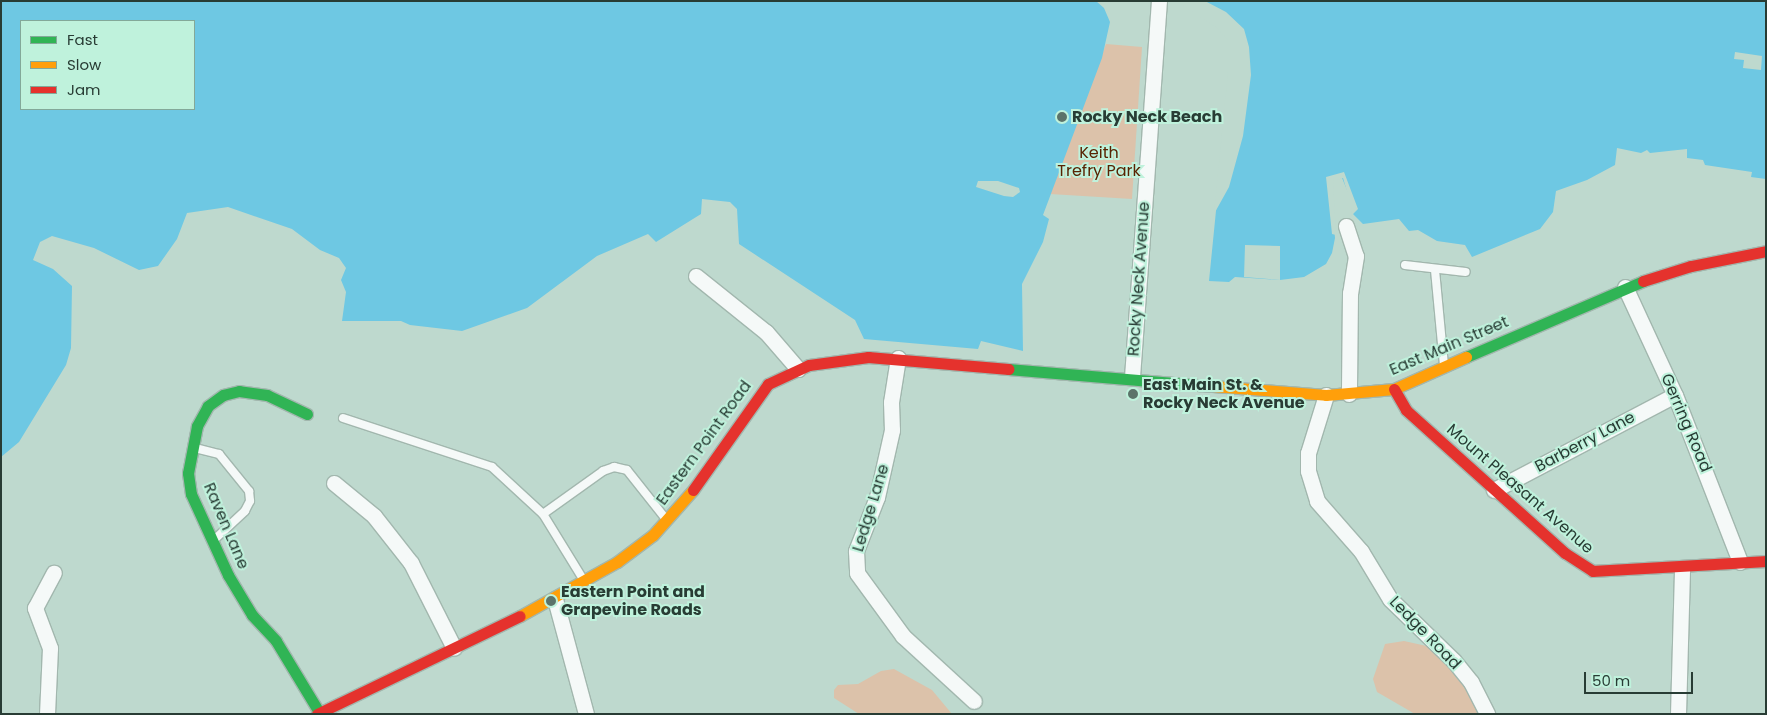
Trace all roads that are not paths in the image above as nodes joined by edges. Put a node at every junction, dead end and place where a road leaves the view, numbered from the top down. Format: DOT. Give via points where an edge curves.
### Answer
graph roads {
  1 [pos="1158,1"];
  2 [pos="1346,226"];
  3 [pos="1766,250"];
  4 [pos="1405,264"];
  5 [pos="1435,270"];
  6 [pos="1466,272"];
  7 [pos="696,276"];
  8 [pos="1625,287"];
  9 [pos="898,358"];
  10 [pos="1444,367"];
  11 [pos="798,369"];
  12 [pos="1132,377"];
  13 [pos="1394,389"];
  14 [pos="1349,394"];
  15 [pos="1326,395"];
  16 [pos="1675,395"];
  17 [pos="307,414"];
  18 [pos="343,418"];
  19 [pos="191,447"];
  20 [pos="334,483"];
  21 [pos="1494,490"];
  22 [pos="543,514"];
  23 [pos="667,521"];
  24 [pos="212,541"];
  25 [pos="1766,561"];
  26 [pos="1740,562"];
  27 [pos="1682,568"];
  28 [pos="54,573"];
  29 [pos="584,582"];
  30 [pos="554,600"];
  31 [pos="454,648"];
  32 [pos="974,701"];
  33 [pos="325,712"];
  34 [pos="46,714"];
  35 [pos="586,714"];
  36 [pos="1487,714"];
  37 [pos="1678,714"];
  1 -- 12 [label="street, Rocky Neck Avenue"];
  2 -- 14 [label="street" via="1356,256 1350,293"];
  3 -- 8 [label="main road, East Main Street" via="1691,266"];
  4 -- 5 [label="lane"];
  5 -- 6 [label="lane"];
  5 -- 10 [label="lane"];
  7 -- 11 [label="street" via="766,332"];
  8 -- 10 [label="main road, East Main Street"];
  8 -- 16 [label="street, Gerring Road"];
  9 -- 11 [label="main road, Eastern Point Road" via="851,357"];
  9 -- 12 [label="main road, Eastern Point Road"];
  9 -- 32 [label="street, Ledge Lane" via="891,402 892,430 877,497 856,551 857,573 903,636"];
  10 -- 13 [label="main road, East Main Street"];
  11 -- 23 [label="main road, Eastern Point Road" via="768,384 695,488"];
  12 -- 15 [label="main road, East Main Street"];
  13 -- 14 [label="main road, East Main Street"];
  13 -- 21 [label="main road, Mount Pleasant Avenue" via="1406,410"];
  14 -- 15 [label="main road, East Main Street"];
  15 -- 36 [label="street, Ledge Road" via="1308,453 1308,471 1317,502 1365,556 1390,599 1454,661 1471,682"];
  16 -- 21 [label="street, Barberry Lane"];
  16 -- 26 [label="street, Gerring Road"];
  17 -- 19 [label="main road, Raven Lane" via="267,395 239,391 223,395 208,406"];
  18 -- 22 [label="lane" via="492,467"];
  19 -- 24 [label="main road, Raven Lane" via="188,473 191,494"];
  19 -- 24 [label="lane" via="219,454 249,491 250,501 245,511"];
  20 -- 31 [label="street" via="374,516 411,564"];
  21 -- 27 [label="main road, Mount Pleasant Avenue" via="1571,558 1593,571"];
  22 -- 23 [label="lane" via="602,470 614,467 627,470"];
  22 -- 29 [label="lane"];
  23 -- 29 [label="main road, Eastern Point Road" via="617,562"];
  24 -- 33 [label="main road, Raven Lane" via="252,616 276,641"];
  25 -- 26 [label="main road, Mount Pleasant Avenue"];
  26 -- 27 [label="main road, Mount Pleasant Avenue"];
  27 -- 37 [label="street"];
  28 -- 34 [label="street" via="35,608 50,648"];
  29 -- 30 [label="main road, Eastern Point Road"];
  30 -- 31 [label="main road, Eastern Point Road"];
  30 -- 35 [label="street"];
  31 -- 33 [label="main road, Eastern Point Road"];
}
